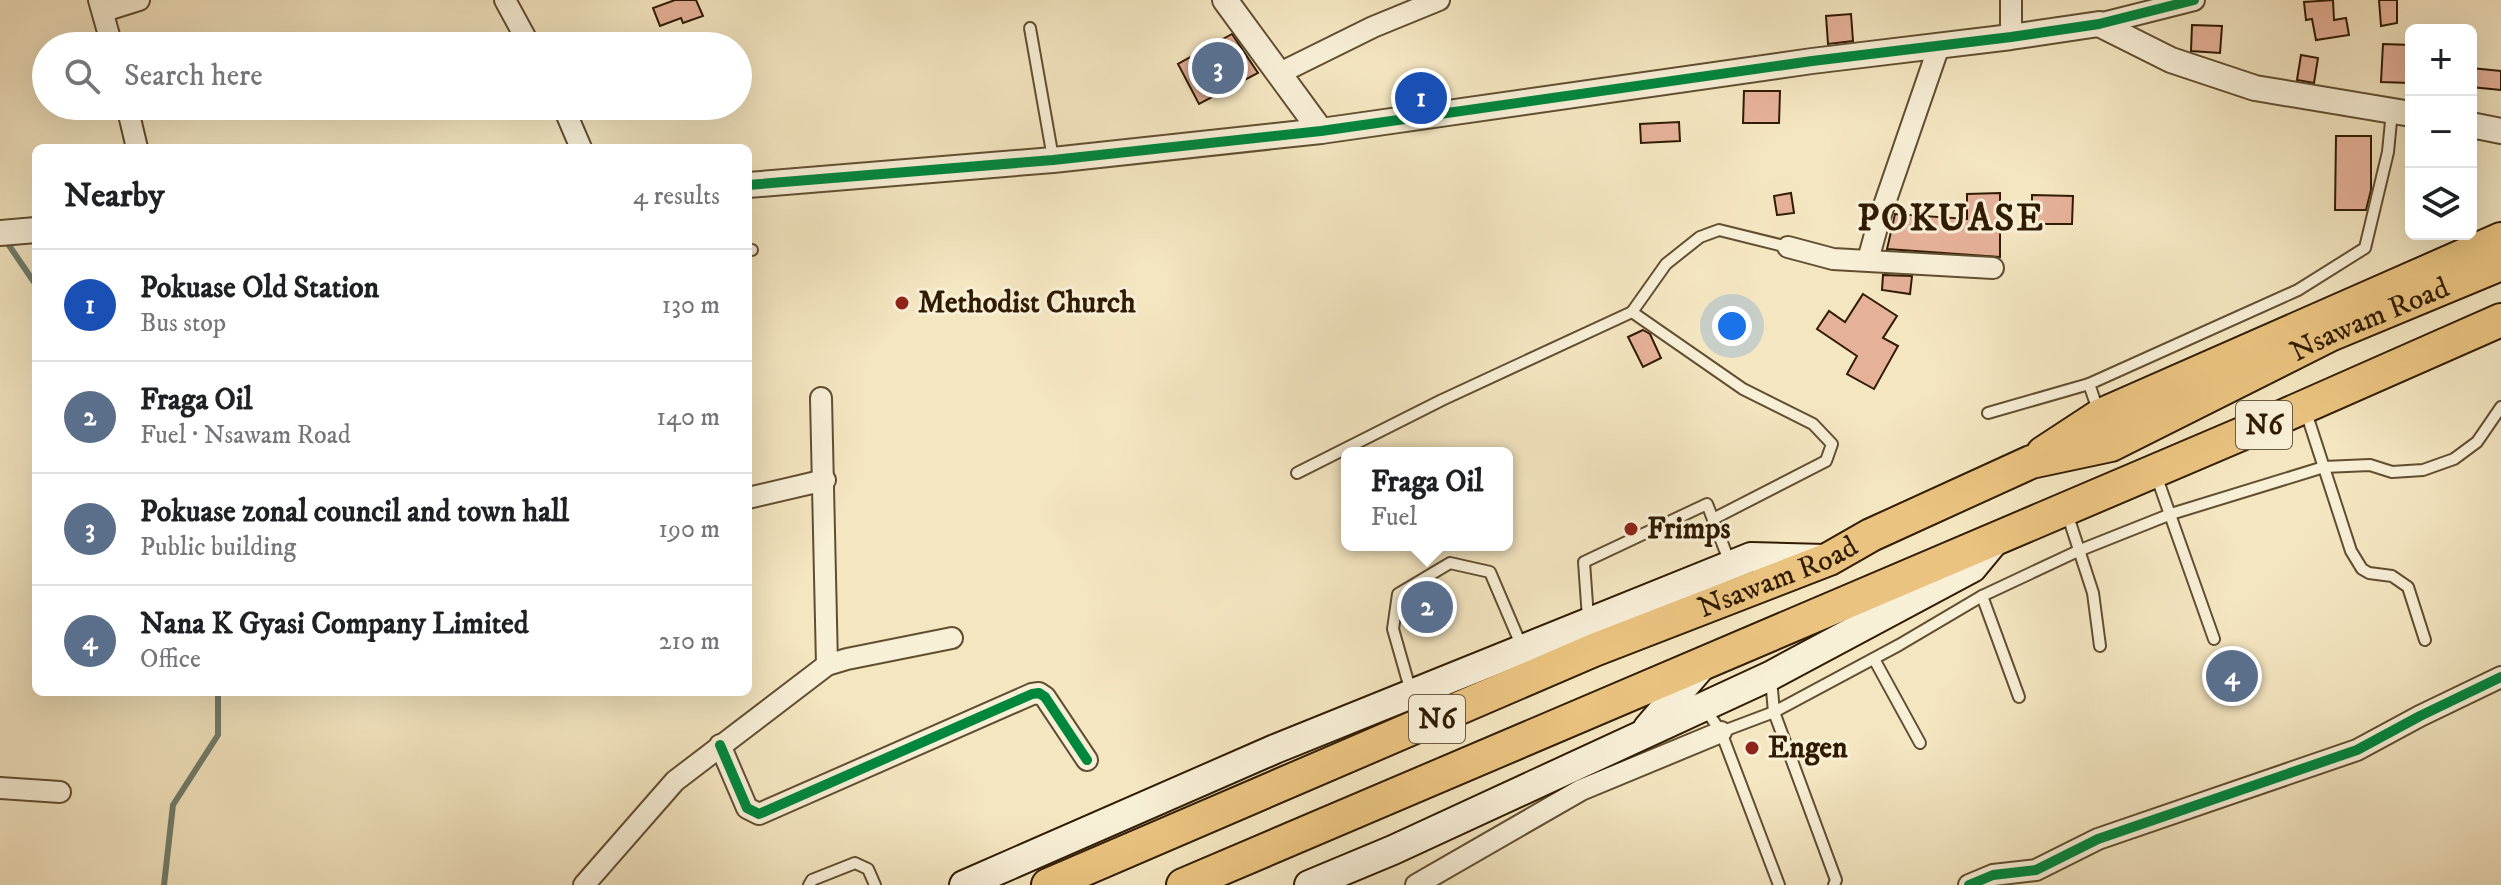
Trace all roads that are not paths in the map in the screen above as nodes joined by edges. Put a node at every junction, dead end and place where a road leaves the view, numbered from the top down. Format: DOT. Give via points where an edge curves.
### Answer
graph roads {
  1 [pos="139,0"];
  2 [pos="505,0"];
  3 [pos="1225,0"];
  4 [pos="1439,0"];
  5 [pos="2011,0"];
  6 [pos="2194,0"];
  7 [pos="102,5"];
  8 [pos="2099,24"];
  9 [pos="1030,28"];
  10 [pos="109,32"];
  11 [pos="522,32"];
  12 [pos="2011,37"];
  13 [pos="1939,46"];
  14 [pos="1280,73"];
  15 [pos="2401,112"];
  16 [pos="130,120"];
  17 [pos="569,120"];
  18 [pos="2477,126"];
  19 [pos="1321,131"];
  20 [pos="2501,131"];
  21 [pos="136,144"];
  22 [pos="579,144"];
  23 [pos="1053,160"];
  24 [pos="752,185"];
  25 [pos="32,230"];
  26 [pos="0,233"];
  27 [pos="2501,239"];
  28 [pos="1788,247"];
  29 [pos="1868,260"];
  30 [pos="2501,264"];
  31 [pos="1993,268"];
  32 [pos="1632,312"];
  33 [pos="2499,327"];
  34 [pos="2089,384"];
  35 [pos="821,398"];
  36 [pos="2304,407"];
  37 [pos="2501,407"];
  38 [pos="1988,413"];
  39 [pos="2101,415"];
  40 [pos="1349,447"];
  41 [pos="1341,451"];
  42 [pos="2031,462"];
  43 [pos="2324,467"];
  44 [pos="2154,471"];
  45 [pos="1297,473"];
  46 [pos="825,480"];
  47 [pos="752,497"];
  48 [pos="2066,508"];
  49 [pos="2171,514"];
  50 [pos="1713,519"];
  51 [pos="1996,539"];
  52 [pos="2078,551"];
  53 [pos="1829,559"];
  54 [pos="1730,565"];
  55 [pos="1982,596"];
  56 [pos="1588,622"];
  57 [pos="952,638"];
  58 [pos="2214,639"];
  59 [pos="2425,640"];
  60 [pos="2100,646"];
  61 [pos="1523,649"];
  62 [pos="1874,659"];
  63 [pos="1704,663"];
  64 [pos="827,665"];
  65 [pos="1770,676"];
  66 [pos="2501,677"];
  67 [pos="1412,693"];
  68 [pos="2019,697"];
  69 [pos="1703,706"];
  70 [pos="1774,712"];
  71 [pos="1721,732"];
  72 [pos="1642,734"];
  73 [pos="1920,743"];
  74 [pos="720,745"];
  75 [pos="1087,760"];
  76 [pos="0,788"];
  77 [pos="60,792"];
  78 [pos="2037,877"];
  79 [pos="584,885"];
  80 [pos="809,885"];
  81 [pos="875,885"];
  82 [pos="964,885"];
  83 [pos="1048,885"];
  84 [pos="1183,885"];
  85 [pos="1309,885"];
  86 [pos="1416,885"];
  87 [pos="1779,885"];
  88 [pos="1834,885"];
  89 [pos="1969,885"];
  1 -- 7 [label="street"];
  2 -- 11 [label="street"];
  3 -- 14 [label="street"];
  4 -- 14 [label="street"];
  5 -- 12 [label="street"];
  6 -- 8 [label="street"];
  7 -- 10 [label="street"];
  8 -- 12 [label="street"];
  8 -- 15 [label="street" via="2171,60 2255,88"];
  9 -- 23 [label="lane"];
  12 -- 13 [label="street"];
  13 -- 19 [label="street"];
  13 -- 29 [label="street"];
  14 -- 19 [label="street"];
  15 -- 34 [label="lane" via="2365,248 2298,290"];
  16 -- 21 [label="street"];
  17 -- 22 [label="street"];
  18 -- 20 [label="street"];
  19 -- 23 [label="street"];
  23 -- 24 [label="street"];
  25 -- 26 [label="street"];
  27 -- 39 [label="highway"];
  28 -- 29 [label="street" via="1833,259"];
  28 -- 32 [label="lane" via="1719,230 1700,237 1666,264"];
  29 -- 31 [label="street"];
  30 -- 42 [label="highway, Nsawam Road / N6" via="2330,335 2111,445"];
  32 -- 40 [label="lane"];
  32 -- 50 [label="lane" via="1743,389 1813,424 1832,444 1826,461"];
  33 -- 36 [label="highway, Nsawam Road / N6"];
  34 -- 38 [label="lane"];
  34 -- 39 [label="lane"];
  35 -- 46 [label="street"];
  36 -- 43 [label="lane"];
  36 -- 44 [label="highway, Nsawam Road / N6"];
  37 -- 43 [label="lane" via="2477,442 2454,459 2423,470"];
  39 -- 42 [label="highway"];
  41 -- 45 [label="lane"];
  42 -- 53 [label="highway, Nsawam Road / N6"];
  43 -- 49 [label="lane"];
  43 -- 59 [label="lane" via="2351,551 2362,569 2392,576 2408,587"];
  44 -- 48 [label="highway, Nsawam Road / N6"];
  44 -- 49 [label="lane"];
  46 -- 47 [label="street"];
  46 -- 64 [label="street"];
  48 -- 51 [label="highway, Nsawam Road / N6"];
  48 -- 52 [label="lane"];
  49 -- 52 [label="lane"];
  49 -- 58 [label="lane"];
  50 -- 54 [label="lane"];
  50 -- 56 [label="lane" via="1707,504 1584,562"];
  51 -- 63 [label="highway, Nsawam Road / N6"];
  51 -- 65 [label="main road" via="1972,568"];
  52 -- 55 [label="lane"];
  52 -- 60 [label="lane" via="2093,593"];
  53 -- 54 [label="main road" via="1751,557"];
  53 -- 83 [label="highway, Nsawam Road / N6" via="1594,650"];
  54 -- 56 [label="main road"];
  55 -- 62 [label="lane"];
  55 -- 68 [label="lane"];
  56 -- 61 [label="main road"];
  57 -- 64 [label="street"];
  61 -- 67 [label="main road"];
  61 -- 67 [label="lane" via="1490,572 1450,563 1398,594 1393,629"];
  62 -- 70 [label="lane"];
  62 -- 73 [label="lane"];
  63 -- 72 [label="main road"];
  63 -- 84 [label="highway, Nsawam Road / N6"];
  64 -- 74 [label="street"];
  65 -- 69 [label="main road"];
  65 -- 70 [label="lane"];
  66 -- 78 [label="street" via="2357,750 2098,839"];
  67 -- 82 [label="main road"];
  69 -- 71 [label="lane"];
  69 -- 72 [label="main road"];
  70 -- 71 [label="lane"];
  70 -- 88 [label="lane"];
  71 -- 86 [label="street" via="1581,790"];
  71 -- 87 [label="lane"];
  72 -- 85 [label="main road"];
  74 -- 75 [label="street" via="747,808 759,814 1032,694 1045,697"];
  74 -- 79 [label="street" via="675,781"];
  76 -- 77 [label="street"];
  78 -- 89 [label="street" via="1993,875"];
  80 -- 81 [label="lane" via="855,863 868,869"];
}
